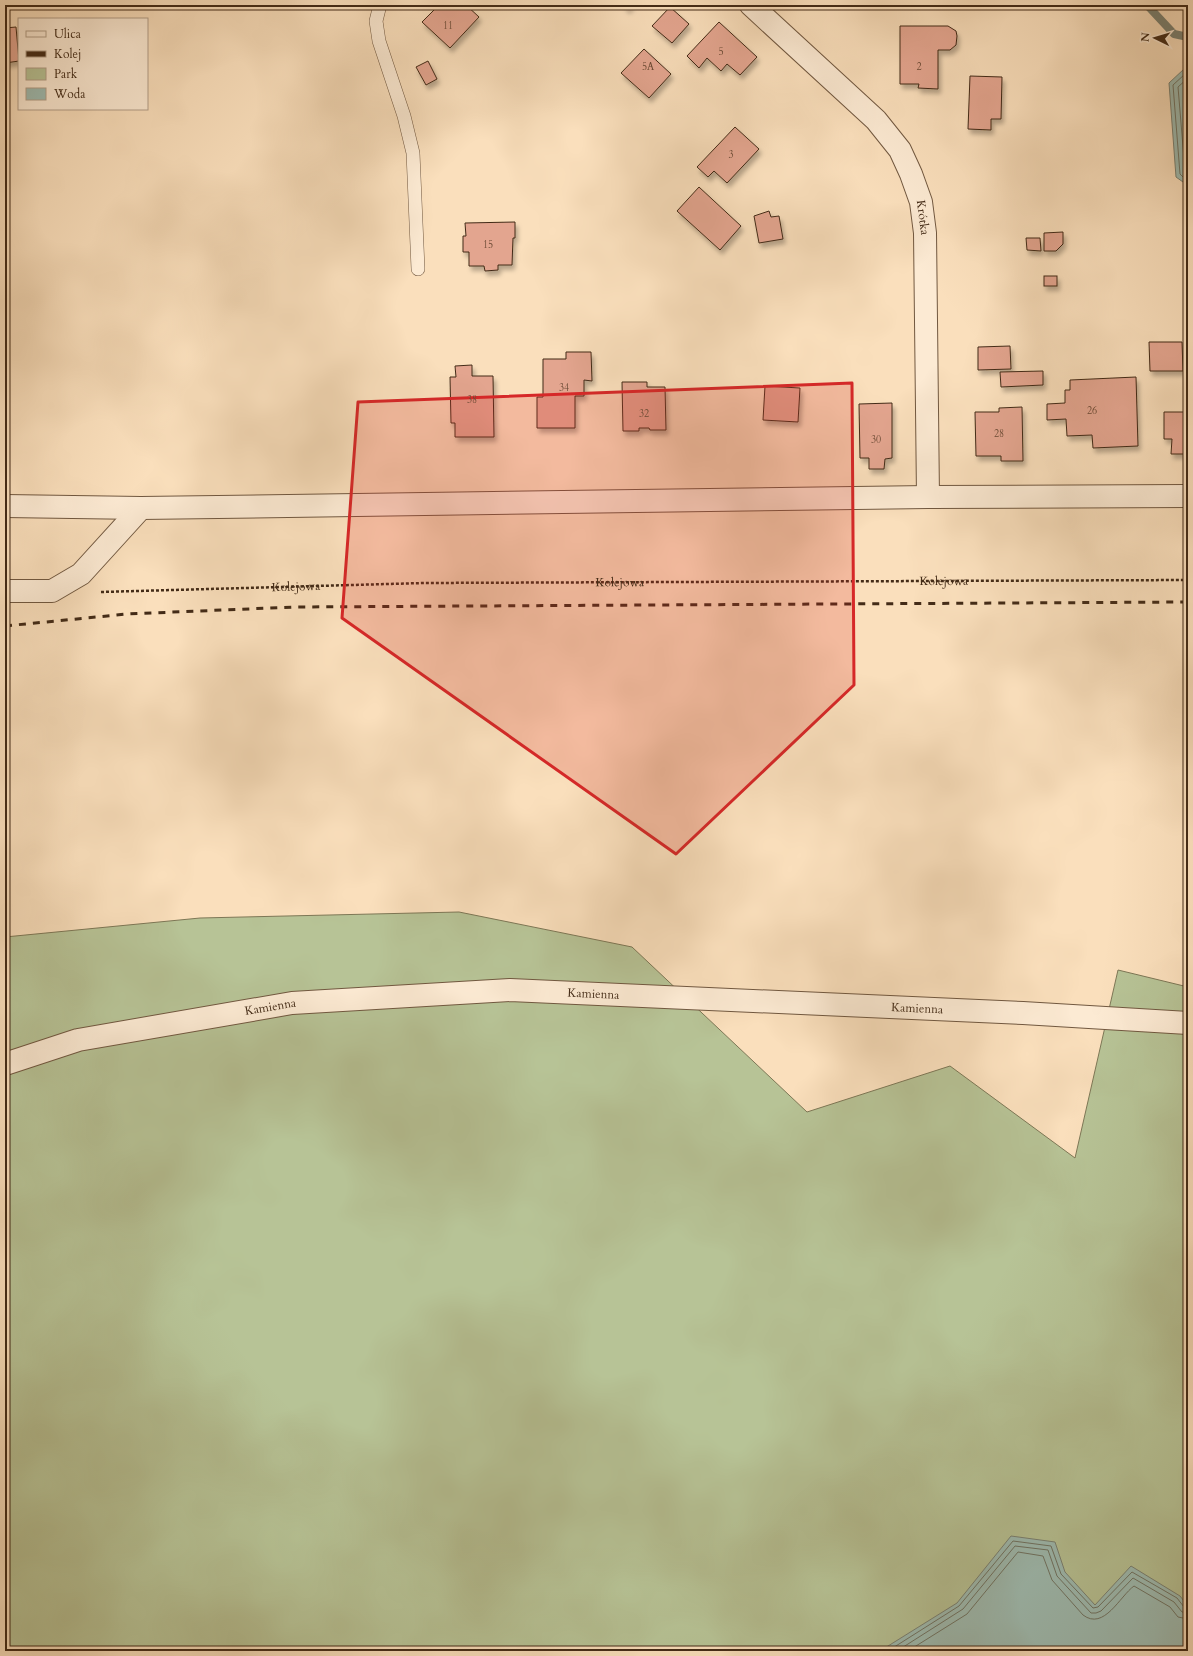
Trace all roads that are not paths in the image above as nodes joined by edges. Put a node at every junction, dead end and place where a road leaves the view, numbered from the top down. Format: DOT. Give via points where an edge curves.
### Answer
graph roads {
  1 [pos="380,5"];
  2 [pos="751,5"];
  3 [pos="418,269"];
  4 [pos="1188,496"];
  5 [pos="928,497"];
  6 [pos="5,506"];
  7 [pos="141,508"];
  8 [pos="5,591"];
  9 [pos="1188,1023"];
  10 [pos="5,1064"];
  1 -- 3 [label="lane" via="376,21 379,41 404,116 413,153"];
  2 -- 5 [label="street, Krótka" via="876,120 900,150 911,174 921,202 925,233"];
  4 -- 5 [label="street"];
  5 -- 7 [label="street"];
  6 -- 7 [label="street"];
  7 -- 8 [label="street" via="81,574 52,591"];
  9 -- 10 [label="street, Kamienna" via="1023,1012 510,990 292,1003 78,1040"];
}
